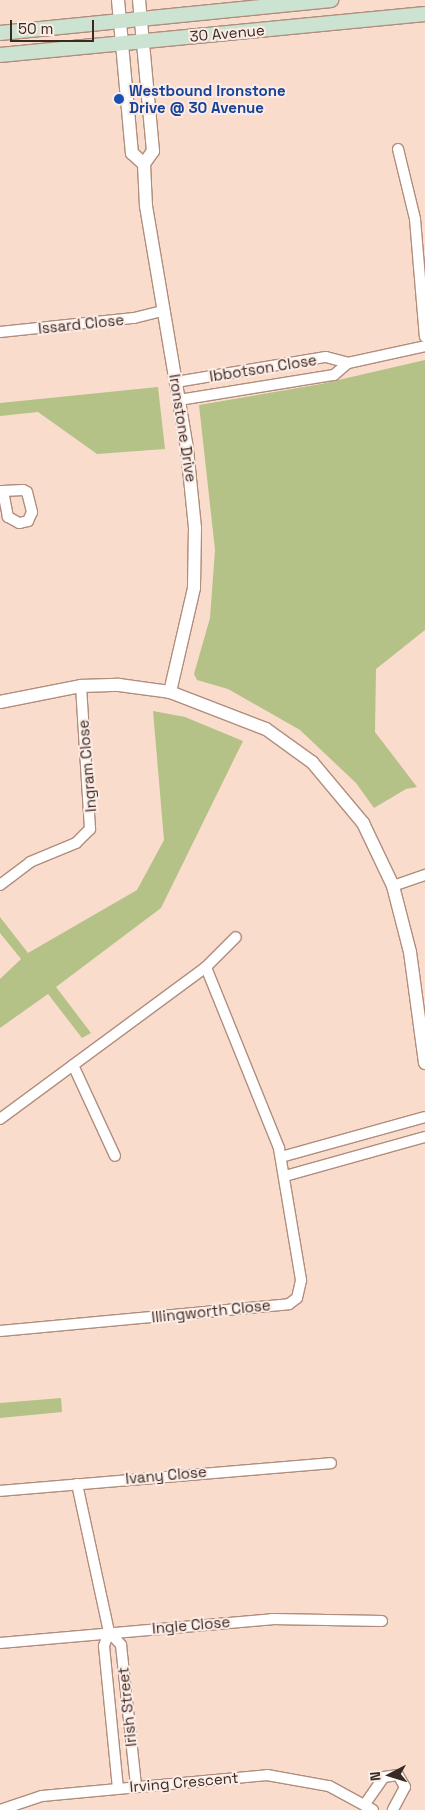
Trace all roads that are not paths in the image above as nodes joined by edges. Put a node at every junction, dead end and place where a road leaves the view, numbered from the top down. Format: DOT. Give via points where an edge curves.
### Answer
graph roads {
  1 [pos="118,0"];
  2 [pos="139,0"];
  3 [pos="331,0"];
  4 [pos="425,14"];
  5 [pos="141,18"];
  6 [pos="120,20"];
  7 [pos="0,32"];
  8 [pos="143,41"];
  9 [pos="122,43"];
  10 [pos="0,55"];
  11 [pos="398,149"];
  12 [pos="144,164"];
  13 [pos="162,311"];
  14 [pos="0,332"];
  15 [pos="425,337"];
  16 [pos="425,346"];
  17 [pos="348,364"];
  18 [pos="176,382"];
  19 [pos="179,400"];
  20 [pos="80,686"];
  21 [pos="170,692"];
  22 [pos="0,702"];
  23 [pos="425,876"];
  24 [pos="0,885"];
  25 [pos="393,886"];
  26 [pos="236,937"];
  27 [pos="206,967"];
  28 [pos="425,1063"];
  29 [pos="73,1065"];
  30 [pos="425,1117"];
  31 [pos="0,1119"];
  32 [pos="425,1137"];
  33 [pos="115,1156"];
  34 [pos="281,1157"];
  35 [pos="285,1176"];
  36 [pos="0,1331"];
  37 [pos="331,1463"];
  38 [pos="77,1484"];
  39 [pos="0,1491"];
  40 [pos="382,1621"];
  41 [pos="109,1632"];
  42 [pos="0,1643"];
  43 [pos="128,1709"];
  44 [pos="111,1710"];
  45 [pos="136,1786"];
  46 [pos="118,1788"];
  47 [pos="369,1807"];
  48 [pos="0,1810"];
  49 [pos="393,1810"];
  1 -- 6 [label="street, Ironstone Drive"];
  2 -- 5 [label="street, Ironstone Drive"];
  3 -- 5 [label="main road, 30 Avenue"];
  4 -- 8 [label="main road, 30 Avenue"];
  5 -- 6 [label="main road, 30 Avenue"];
  5 -- 8 [label="street, Ironstone Drive"];
  6 -- 7 [label="main road, 30 Avenue"];
  6 -- 9 [label="street, Ironstone Drive"];
  8 -- 9 [label="main road, 30 Avenue"];
  8 -- 12 [label="street, Ironstone Drive" via="153,151"];
  9 -- 10 [label="main road, 30 Avenue"];
  9 -- 12 [label="street, Ironstone Drive" via="132,153"];
  11 -- 15 [label="street" via="415,219"];
  12 -- 13 [label="street, Ironstone Drive"];
  13 -- 14 [label="street, Issard Close" via="134,318"];
  13 -- 18 [label="street, Ironstone Drive"];
  16 -- 17 [label="street, Ibbotson Close"];
  17 -- 18 [label="street, Ibbotson Close" via="326,357"];
  17 -- 19 [label="street, Ibbotson Close" via="334,375"];
  18 -- 19 [label="street, Ironstone Drive"];
  19 -- 21 [label="street, Ironstone Drive" via="192,484 196,559 190,612"];
  20 -- 21 [label="street" via="119,685"];
  20 -- 22 [label="street"];
  20 -- 24 [label="street, Ingram Close" via="90,829 76,843 30,862"];
  21 -- 25 [label="street" via="266,729 312,762 363,823"];
  23 -- 25 [label="street"];
  25 -- 28 [label="street" via="410,952"];
  26 -- 27 [label="street"];
  27 -- 29 [label="street"];
  27 -- 34 [label="street, Illingworth Close"];
  29 -- 31 [label="street"];
  29 -- 33 [label="street"];
  30 -- 34 [label="street"];
  32 -- 35 [label="street"];
  34 -- 35 [label="street, Illingworth Close"];
  35 -- 36 [label="street, Illingworth Close" via="301,1280 297,1298 289,1304"];
  37 -- 38 [label="street, Ivany Close"];
  38 -- 39 [label="street, Ivany Close"];
  38 -- 41 [label="street, Irish Street"];
  40 -- 41 [label="street, Ingle Close" via="272,1619"];
  41 -- 42 [label="street, Ingle Close"];
  41 -- 43 [label="street, Irish Street" via="120,1645"];
  41 -- 44 [label="street, Irish Street" via="104,1646"];
  43 -- 44 [label="street"];
  43 -- 45 [label="street, Irish Street"];
  44 -- 46 [label="street, Irish Street"];
  45 -- 46 [label="street, Irving Crescent"];
  45 -- 47 [label="street, Irving Crescent" via="267,1775 292,1777 328,1786"];
  46 -- 48 [label="street, Irving Crescent" via="42,1796"];
  47 -- 49 [label="street, Irving Crescent" via="384,1777 398,1774 405,1787"];
}
